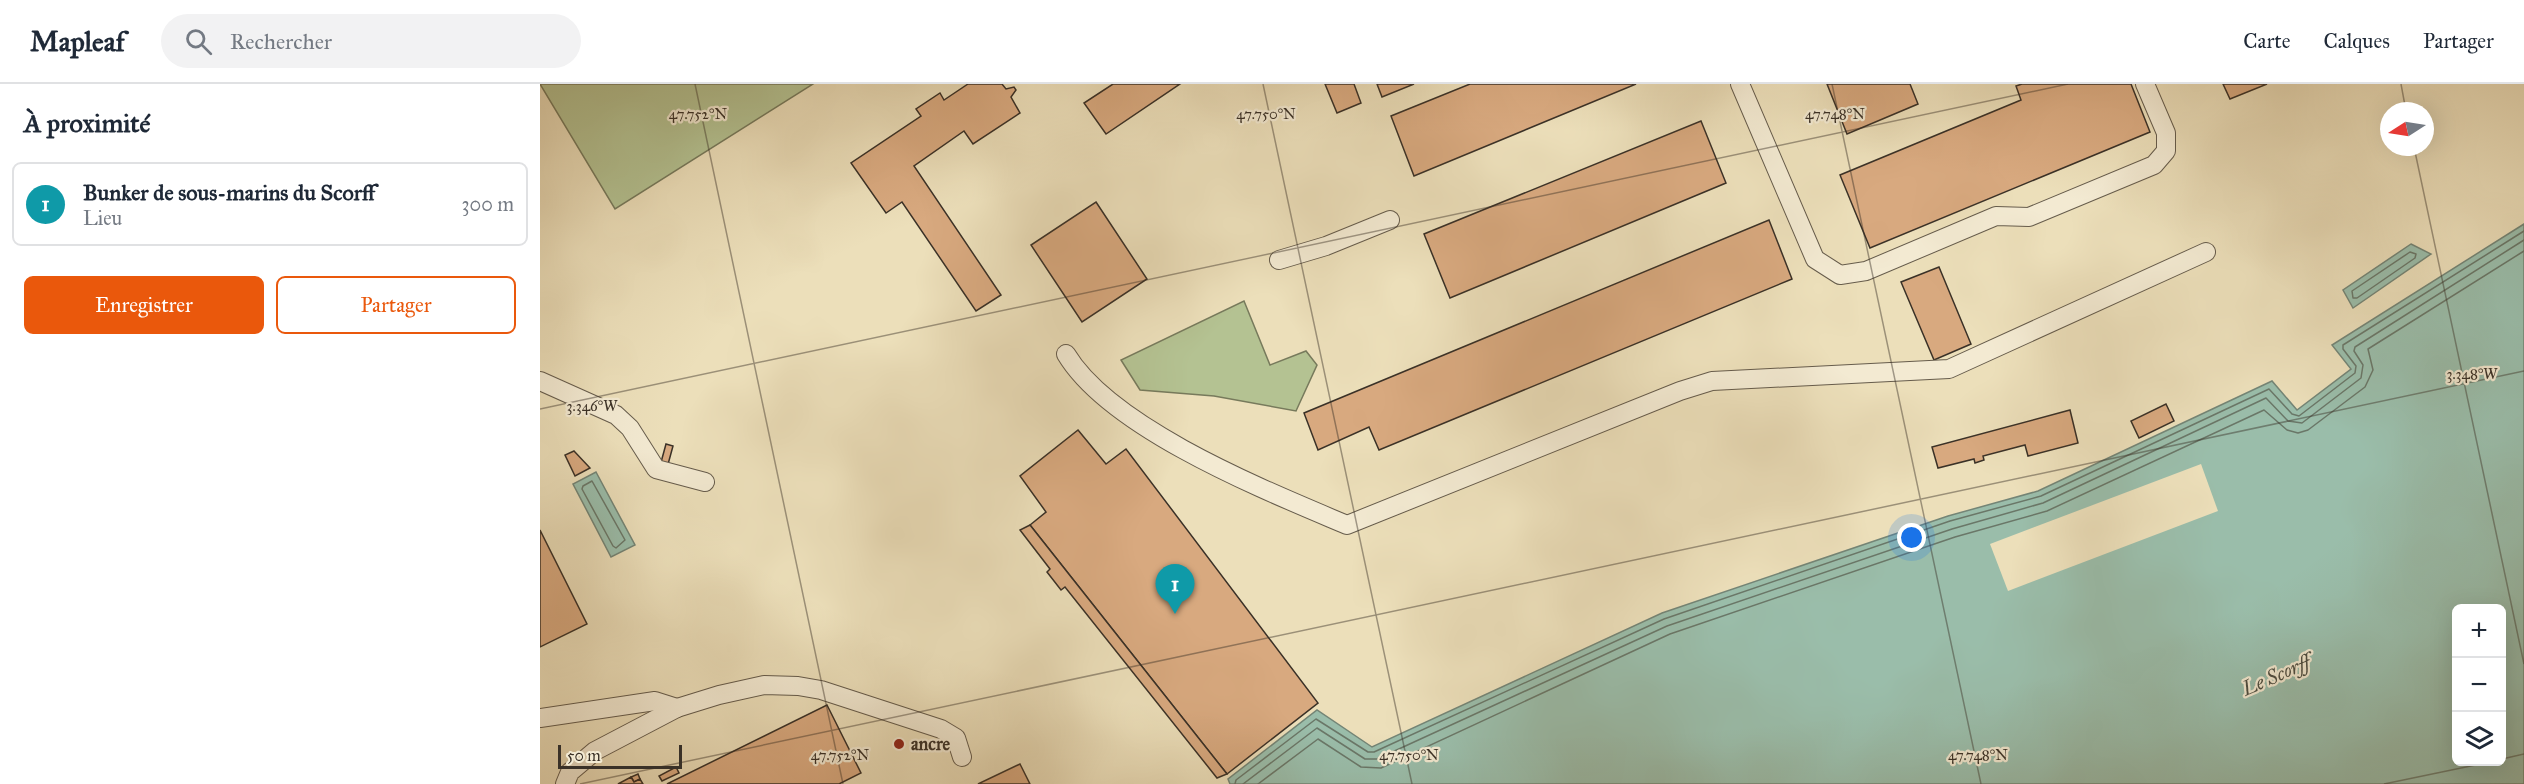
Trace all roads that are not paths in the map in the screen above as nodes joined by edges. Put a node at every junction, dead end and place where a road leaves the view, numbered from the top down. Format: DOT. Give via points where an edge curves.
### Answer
graph roads {
  1 [pos="1740,84"];
  2 [pos="2145,84"];
  3 [pos="1390,220"];
  4 [pos="2206,252"];
  5 [pos="1279,260"];
  6 [pos="1066,354"];
  7 [pos="540,381"];
  8 [pos="705,482"];
  9 [pos="677,708"];
  10 [pos="540,718"];
  11 [pos="962,757"];
  12 [pos="565,784"];
  1 -- 2 [label="street" via="1815,259 1840,275 1866,271 1996,216 2029,217 2154,165 2166,151 2166,133"];
  3 -- 5 [label="street"];
  4 -- 6 [label="street" via="1949,369 1712,381 1680,390 1347,525 1245,481 1169,439 1101,396"];
  7 -- 8 [label="street" via="616,415 630,428 656,469"];
  9 -- 10 [label="street" via="655,701"];
  9 -- 11 [label="street" via="765,685 798,686 941,729 956,738"];
  9 -- 12 [label="street" via="595,751 570,772"];
}
